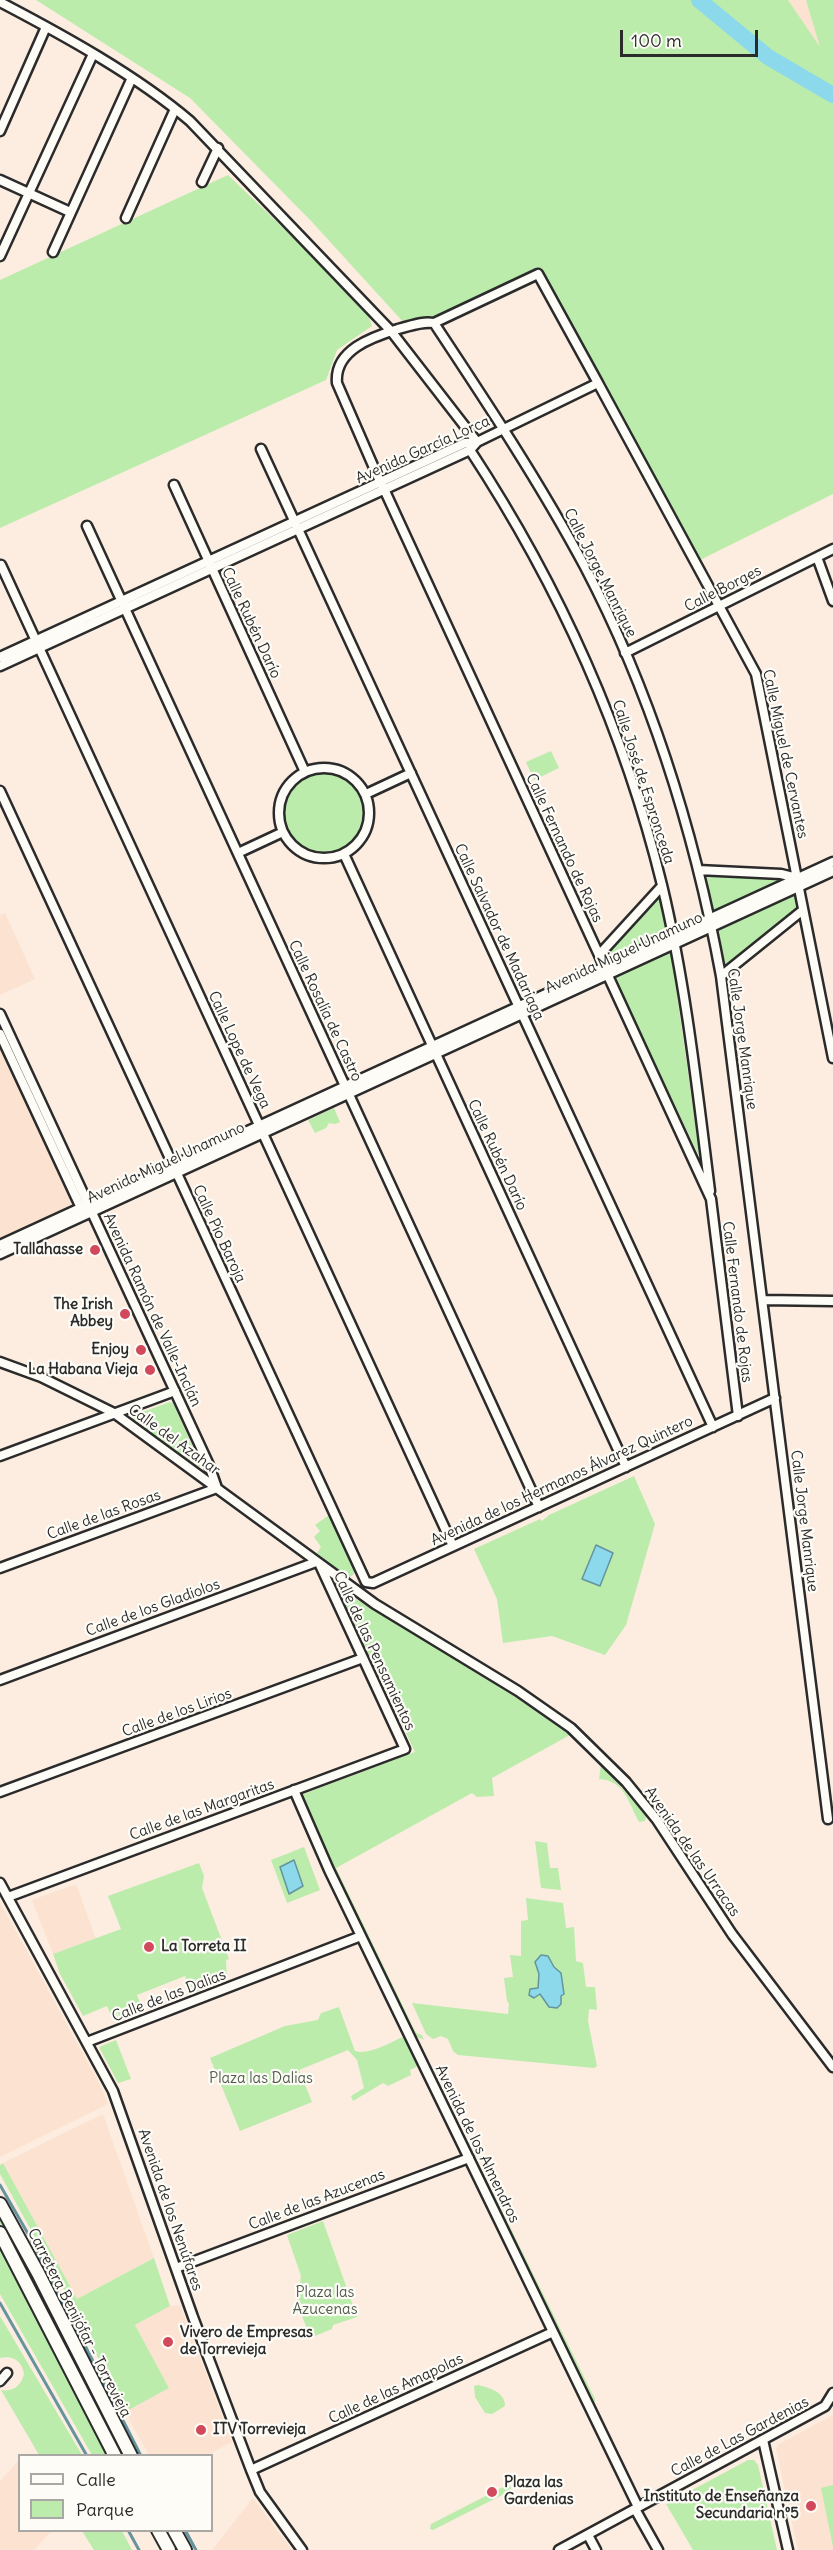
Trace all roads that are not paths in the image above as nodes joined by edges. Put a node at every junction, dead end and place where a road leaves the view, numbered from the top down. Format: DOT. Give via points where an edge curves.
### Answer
graph roads {
  1 [pos="1,4"];
  2 [pos="46,27"];
  3 [pos="93,54"];
  4 [pos="131,80"];
  5 [pos="175,109"];
  6 [pos="0,131"];
  7 [pos="218,148"];
  8 [pos="0,180"];
  9 [pos="202,182"];
  10 [pos="28,194"];
  11 [pos="70,212"];
  12 [pos="126,218"];
  13 [pos="52,252"];
  14 [pos="0,256"];
  15 [pos="434,323"];
  16 [pos="391,332"];
  17 [pos="598,383"];
  18 [pos="503,429"];
  19 [pos="477,442"];
  20 [pos="468,447"];
  21 [pos="261,449"];
  22 [pos="174,485"];
  23 [pos="382,486"];
  24 [pos="297,525"];
  25 [pos="87,526"];
  26 [pos="833,549"];
  27 [pos="817,557"];
  28 [pos="1,565"];
  29 [pos="210,565"];
  30 [pos="833,601"];
  31 [pos="124,605"];
  32 [pos="720,606"];
  33 [pos="38,644"];
  34 [pos="625,653"];
  35 [pos="0,657"];
  36 [pos="0,666"];
  37 [pos="305,772"];
  38 [pos="411,773"];
  39 [pos="0,791"];
  40 [pos="366,794"];
  41 [pos="283,832"];
  42 [pos="238,853"];
  43 [pos="344,854"];
  44 [pos="833,862"];
  45 [pos="698,870"];
  46 [pos="833,871"];
  47 [pos="798,882"];
  48 [pos="662,886"];
  49 [pos="803,910"];
  50 [pos="711,922"];
  51 [pos="673,940"];
  52 [pos="599,956"];
  53 [pos="606,971"];
  54 [pos="721,976"];
  55 [pos="521,1010"];
  56 [pos="0,1014"];
  57 [pos="0,1034"];
  58 [pos="434,1050"];
  59 [pos="833,1058"];
  60 [pos="347,1090"];
  61 [pos="261,1130"];
  62 [pos="174,1170"];
  63 [pos="711,1199"];
  64 [pos="87,1208"];
  65 [pos="0,1245"];
  66 [pos="0,1254"];
  67 [pos="763,1300"];
  68 [pos="833,1300"];
  69 [pos="0,1362"];
  70 [pos="175,1391"];
  71 [pos="775,1398"];
  72 [pos="114,1413"];
  73 [pos="738,1416"];
  74 [pos="713,1427"];
  75 [pos="0,1456"];
  76 [pos="626,1467"];
  77 [pos="217,1488"];
  78 [pos="539,1507"];
  79 [pos="453,1546"];
  80 [pos="318,1563"];
  81 [pos="0,1568"];
  82 [pos="362,1576"];
  83 [pos="350,1586"];
  84 [pos="363,1658"];
  85 [pos="0,1680"];
  86 [pos="405,1749"];
  87 [pos="294,1790"];
  88 [pos="0,1792"];
  89 [pos="828,1819"];
  90 [pos="0,1883"];
  91 [pos="8,1897"];
  92 [pos="361,1936"];
  93 [pos="87,2042"];
  94 [pos="833,2067"];
  95 [pos="469,2158"];
  96 [pos="0,2204"];
  97 [pos="0,2233"];
  98 [pos="176,2268"];
  99 [pos="553,2332"];
  100 [pos="7,2373"];
  101 [pos="0,2381"];
  102 [pos="833,2393"];
  103 [pos="763,2440"];
  104 [pos="114,2454"];
  105 [pos="130,2454"];
  106 [pos="250,2470"];
  107 [pos="637,2508"];
  108 [pos="159,2532"];
  109 [pos="175,2532"];
  110 [pos="588,2535"];
  111 [pos="169,2550"];
  112 [pos="185,2550"];
  113 [pos="302,2550"];
  114 [pos="559,2550"];
  115 [pos="596,2550"];
  116 [pos="658,2550"];
  117 [pos="788,2550"];
  1 -- 2 [label="street"];
  2 -- 3 [label="street"];
  2 -- 6 [label="street"];
  3 -- 4 [label="street"];
  3 -- 10 [label="street"];
  4 -- 5 [label="street"];
  4 -- 11 [label="street"];
  5 -- 7 [label="street"];
  5 -- 12 [label="street"];
  7 -- 9 [label="street"];
  7 -- 16 [label="street"];
  8 -- 10 [label="street"];
  10 -- 11 [label="street"];
  10 -- 14 [label="street"];
  11 -- 13 [label="street"];
  15 -- 16 [label="street" via="416,323"];
  15 -- 17 [label="street" via="538,274"];
  15 -- 18 [label="street, Calle Jorge Manrique"];
  16 -- 19 [label="street"];
  16 -- 23 [label="street, Calle Fernando de Rojas" via="350,352 340,364 337,377 341,395"];
  17 -- 18 [label="street, Avenida García Lorca"];
  17 -- 32 [label="street, Calle Miguel de Cervantes"];
  18 -- 19 [label="street, Avenida García Lorca"];
  18 -- 34 [label="street, Calle Jorge Manrique" via="585,567"];
  19 -- 20 [label="street, Avenida García Lorca"];
  20 -- 23 [label="street, Avenida García Lorca"];
  20 -- 48 [label="street, Calle José de Espronceda" via="527,543 581,648 627,766"];
  21 -- 24 [label="street, Calle Salvador de Madariaga"];
  22 -- 29 [label="street, Calle Rubén Darío"];
  23 -- 24 [label="street, Avenida García Lorca"];
  23 -- 52 [label="street, Calle Fernando de Rojas"];
  24 -- 29 [label="street, Avenida García Lorca"];
  24 -- 38 [label="street, Calle Salvador de Madariaga"];
  25 -- 31 [label="street, Calle Rosalía de Castro"];
  26 -- 27 [label="street, Calle Borges"];
  27 -- 30 [label="street"];
  27 -- 32 [label="street, Calle Borges"];
  28 -- 33 [label="street, Calle Lope de Vega"];
  29 -- 31 [label="street, Avenida García Lorca"];
  29 -- 37 [label="street, Calle Rubén Darío"];
  31 -- 33 [label="street, Avenida García Lorca"];
  31 -- 42 [label="street, Calle Rosalía de Castro"];
  32 -- 34 [label="street, Calle Borges"];
  32 -- 47 [label="street, Calle Miguel de Cervantes" via="756,674"];
  33 -- 35 [label="street, Avenida García Lorca"];
  33 -- 36 [label="street, Avenida García Lorca"];
  33 -- 61 [label="street, Calle Lope de Vega"];
  34 -- 45 [label="street, Calle Jorge Manrique" via="666,759"];
  37 -- 40 [label="street" via="335,768 354,778"];
  37 -- 41 [label="street" via="291,782 281,797 279,815"];
  38 -- 40 [label="street"];
  38 -- 55 [label="street, Calle Salvador de Madariaga"];
  39 -- 62 [label="street, Calle Pío Baroja"];
  40 -- 43 [label="street" via="369,824 360,842"];
  41 -- 42 [label="street"];
  41 -- 43 [label="street" via="295,848 314,857"];
  42 -- 60 [label="street, Calle Rosalía de Castro"];
  43 -- 58 [label="street, Calle Rubén Darío"];
  44 -- 47 [label="street, Avenida Miguel Unamuno"];
  45 -- 47 [label="street" via="781,874"];
  45 -- 50 [label="street, Calle Jorge Manrique"];
  46 -- 47 [label="street, Avenida Miguel Unamuno"];
  47 -- 49 [label="street, Calle Miguel de Cervantes"];
  47 -- 50 [label="street, Avenida Miguel Unamuno"];
  48 -- 51 [label="street, Calle José de Espronceda"];
  48 -- 52 [label="street"];
  49 -- 54 [label="street"];
  49 -- 59 [label="street, Calle Miguel de Cervantes"];
  50 -- 51 [label="street, Avenida Miguel Unamuno"];
  50 -- 54 [label="street, Calle Jorge Manrique"];
  51 -- 53 [label="street, Avenida Miguel Unamuno"];
  51 -- 63 [label="street, Calle José de Espronceda"];
  52 -- 53 [label="street, Calle Fernando de Rojas"];
  53 -- 55 [label="street, Avenida Miguel Unamuno"];
  53 -- 63 [label="street, Calle Fernando de Rojas"];
  54 -- 67 [label="street, Calle Jorge Manrique"];
  55 -- 58 [label="street, Avenida Miguel Unamuno"];
  55 -- 74 [label="street, Calle Salvador de Madariaga"];
  56 -- 64 [label="street, Avenida Ramón de Valle-Inclán"];
  57 -- 64 [label="street, Avenida Ramón de Valle-Inclán"];
  58 -- 60 [label="street, Avenida Miguel Unamuno"];
  58 -- 76 [label="street, Calle Rubén Darío"];
  60 -- 61 [label="street, Avenida Miguel Unamuno"];
  60 -- 78 [label="street, Calle Rosalía de Castro"];
  61 -- 62 [label="street, Avenida Miguel Unamuno"];
  61 -- 79 [label="street, Calle Lope de Vega"];
  62 -- 64 [label="street, Avenida Miguel Unamuno"];
  62 -- 82 [label="street, Calle Pío Baroja"];
  63 -- 73 [label="street, Calle Fernando de Rojas"];
  64 -- 65 [label="street"];
  64 -- 66 [label="street, Avenida Miguel Unamuno"];
  64 -- 70 [label="street, Avenida Ramón de Valle-Inclán"];
  67 -- 68 [label="street"];
  67 -- 71 [label="street, Calle Jorge Manrique"];
  69 -- 72 [label="street, Calle del Azahar" via="41,1377"];
  70 -- 72 [label="street"];
  70 -- 77 [label="street, Avenida Ramón de Valle-Inclán"];
  71 -- 73 [label="street, Avenida de los Hermanos Álvarez Quintero"];
  71 -- 89 [label="street, Calle Jorge Manrique"];
  72 -- 75 [label="street"];
  72 -- 77 [label="street, Calle del Azahar"];
  73 -- 74 [label="street, Avenida de los Hermanos Álvarez Quintero"];
  74 -- 76 [label="street, Avenida de los Hermanos Álvarez Quintero"];
  76 -- 78 [label="street, Avenida de los Hermanos Álvarez Quintero"];
  77 -- 80 [label="street, Calle del Azahar"];
  77 -- 81 [label="street, Calle de las Rosas"];
  78 -- 79 [label="street, Avenida de los Hermanos Álvarez Quintero"];
  79 -- 82 [label="street, Avenida de los Hermanos Álvarez Quintero" via="373,1582"];
  80 -- 83 [label="street, Avenida de las Urracas"];
  80 -- 84 [label="street, Calle de las Pensamientos"];
  80 -- 85 [label="street, Calle de los Gladiolos"];
  82 -- 83 [label="street"];
  83 -- 94 [label="street, Avenida de las Urracas" via="572,1728 657,1820 732,1934"];
  84 -- 86 [label="street, Calle de las Pensamientos"];
  84 -- 88 [label="street, Calle de los Lirios"];
  86 -- 87 [label="street, Calle de las Margaritas"];
  87 -- 91 [label="street, Calle de las Margaritas"];
  87 -- 92 [label="street, Avenida de los Almendros"];
  90 -- 91 [label="street, Avenida de los Nenúfares"];
  91 -- 93 [label="street, Avenida de los Nenúfares"];
  92 -- 93 [label="street, Calle de las Dalias"];
  92 -- 95 [label="street, Avenida de los Almendros"];
  93 -- 98 [label="street, Avenida de los Nenúfares" via="113,2091"];
  95 -- 98 [label="street, Calle de las Azucenas"];
  95 -- 99 [label="street, Avenida de los Almendros"];
  96 -- 105 [label="main road, Carretera Benijófar - Torrevieja"];
  97 -- 104 [label="main road, Carretera Benijófar - Torrevieja"];
  98 -- 106 [label="street, Avenida de los Nenúfares"];
  99 -- 106 [label="street, Calle de las Amapolas"];
  99 -- 107 [label="street, Avenida de los Almendros"];
  100 -- 101 [label="street"];
  102 -- 103 [label="street, Calle de Las Gardenias" via="825,2406"];
  103 -- 107 [label="street, Calle de Las Gardenias"];
  103 -- 117 [label="street"];
  106 -- 113 [label="street, Avenida de los Nenúfares" via="260,2492"];
  107 -- 110 [label="street, Calle de Las Gardenias"];
  107 -- 116 [label="street, Avenida de los Almendros"];
  108 -- 111 [label="main road"];
  109 -- 112 [label="main road"];
  110 -- 114 [label="street, Calle de Las Gardenias"];
  110 -- 115 [label="street"];
}
